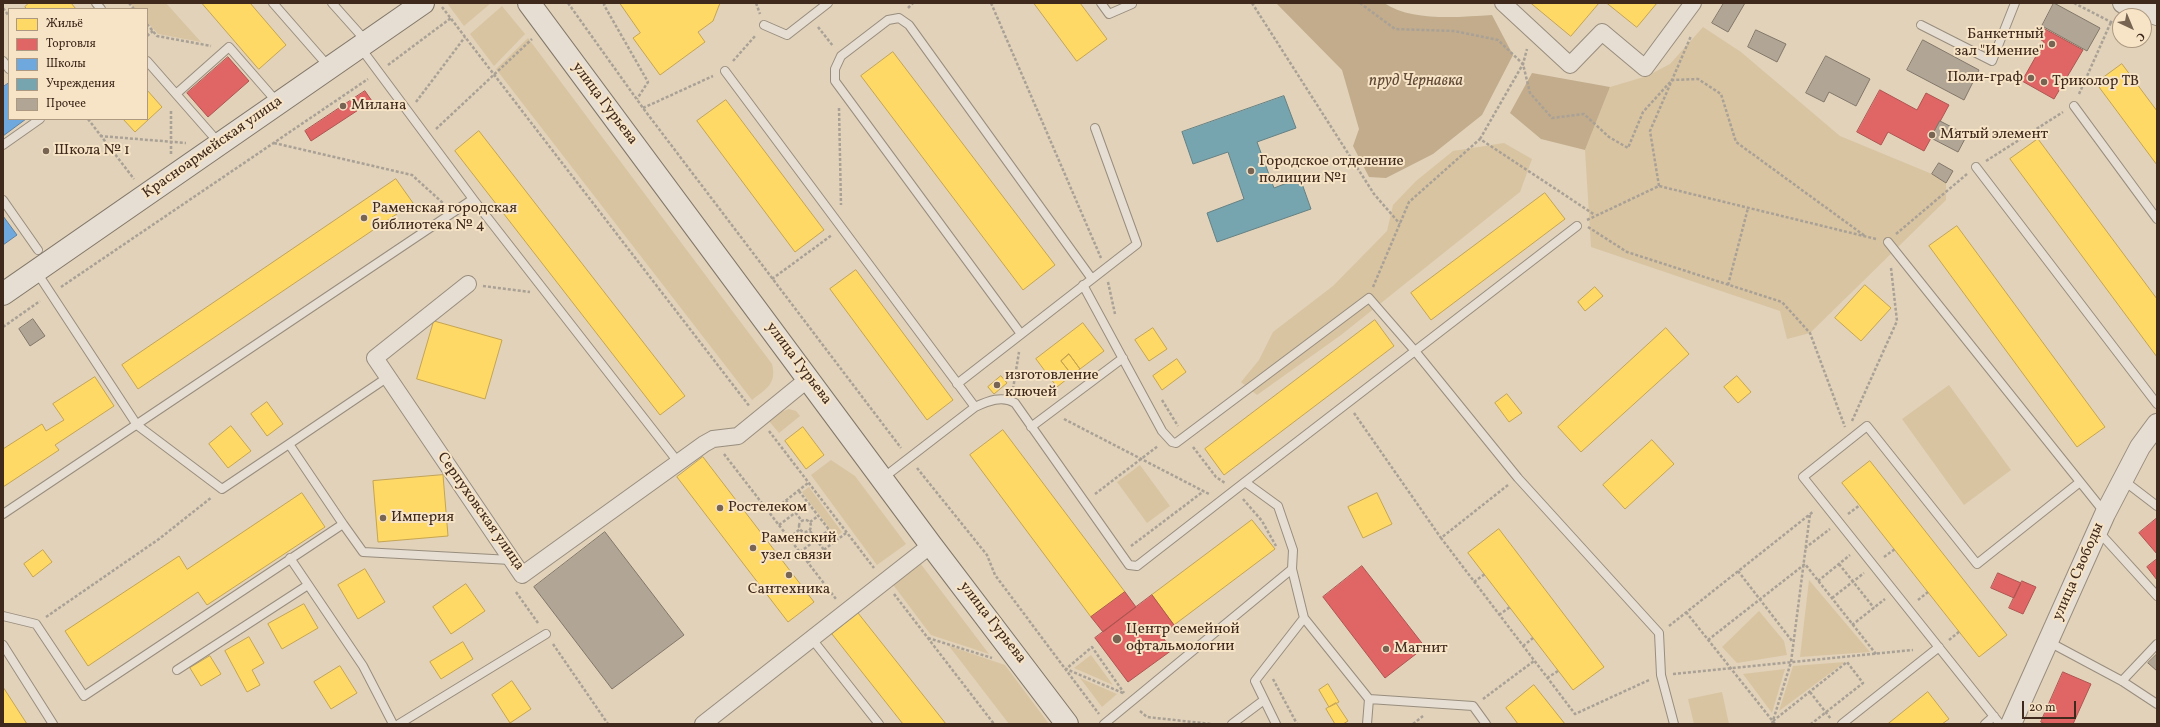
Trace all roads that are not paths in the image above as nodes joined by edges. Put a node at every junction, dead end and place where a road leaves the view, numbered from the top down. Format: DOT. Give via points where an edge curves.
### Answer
graph roads {
  1 [pos="273,3"];
  2 [pos="332,3"];
  3 [pos="423,3"];
  4 [pos="529,3"];
  5 [pos="828,3"];
  6 [pos="1101,3"];
  7 [pos="1503,3"];
  8 [pos="1693,3"];
  9 [pos="2014,3"];
  10 [pos="2123,3"];
  11 [pos="1132,4"];
  12 [pos="2157,15"];
  13 [pos="764,25"];
  14 [pos="1921,25"];
  15 [pos="363,44"];
  16 [pos="148,62"];
  17 [pos="329,67"];
  18 [pos="725,71"];
  19 [pos="174,91"];
  20 [pos="278,103"];
  21 [pos="2074,106"];
  22 [pos="39,120"];
  23 [pos="1095,128"];
  24 [pos="220,144"];
  25 [pos="3,145"];
  26 [pos="1976,167"];
  27 [pos="473,199"];
  28 [pos="3,200"];
  29 [pos="2157,219"];
  30 [pos="1577,226"];
  31 [pos="1888,242"];
  32 [pos="38,250"];
  33 [pos="36,271"];
  34 [pos="1092,279"];
  35 [pos="468,284"];
  36 [pos="1083,286"];
  37 [pos="3,294"];
  38 [pos="1022,334"];
  39 [pos="1415,351"];
  40 [pos="1123,358"];
  41 [pos="388,377"];
  42 [pos="808,379"];
  43 [pos="957,384"];
  44 [pos="2157,404"];
  45 [pos="975,407"];
  46 [pos="2157,424"];
  47 [pos="137,425"];
  48 [pos="1031,427"];
  49 [pos="290,444"];
  50 [pos="678,462"];
  51 [pos="883,478"];
  52 [pos="2122,480"];
  53 [pos="1245,482"];
  54 [pos="2080,482"];
  55 [pos="2157,506"];
  56 [pos="3,514"];
  57 [pos="2102,522"];
  58 [pos="343,524"];
  59 [pos="931,545"];
  60 [pos="290,558"];
  61 [pos="512,560"];
  62 [pos="1292,569"];
  63 [pos="308,585"];
  64 [pos="2157,596"];
  65 [pos="3,616"];
  66 [pos="1304,618"];
  67 [pos="546,634"];
  68 [pos="812,639"];
  69 [pos="2048,641"];
  70 [pos="2157,644"];
  71 [pos="3,645"];
  72 [pos="1939,647"];
  73 [pos="177,670"];
  74 [pos="2122,681"];
  75 [pos="1369,699"];
  76 [pos="1264,700"];
  77 [pos="2157,704"];
  78 [pos="2003,720"];
  79 [pos="1104,723"];
  80 [pos="53,724"];
  81 [pos="392,724"];
  82 [pos="399,724"];
  83 [pos="703,724"];
  84 [pos="879,724"];
  85 [pos="1067,724"];
  86 [pos="1232,724"];
  87 [pos="1276,724"];
  88 [pos="1367,724"];
  89 [pos="1486,724"];
  90 [pos="1674,724"];
  91 [pos="1842,724"];
  92 [pos="1985,724"];
  93 [pos="2000,724"];
  1 -- 17 [label="lane"];
  2 -- 15 [label="lane"];
  3 -- 15 [label="main road, Красноармейская улица"];
  4 -- 42 [label="main road, улица Гурьева"];
  5 -- 13 [label="lane" via="787,36"];
  6 -- 11 [label="lane" via="1109,14"];
  7 -- 8 [label="street" via="1570,66 1602,32 1644,68"];
  9 -- 14 [label="lane" via="1992,61"];
  10 -- 12 [label="street"];
  15 -- 17 [label="main road, Красноармейская улица"];
  15 -- 27 [label="lane" via="378,72"];
  16 -- 19 [label="lane"];
  17 -- 20 [label="main road, Красноармейская улица"];
  18 -- 43 [label="lane"];
  19 -- 20 [label="lane" via="198,79 229,47"];
  19 -- 24 [label="lane"];
  20 -- 24 [label="main road, Красноармейская улица"];
  21 -- 29 [label="lane"];
  22 -- 25 [label="lane"];
  23 -- 34 [label="lane" via="1137,244"];
  24 -- 33 [label="main road, Красноармейская улица"];
  26 -- 44 [label="lane"];
  27 -- 47 [label="lane"];
  27 -- 50 [label="lane"];
  28 -- 32 [label="lane"];
  30 -- 39 [label="lane"];
  31 -- 54 [label="lane"];
  33 -- 37 [label="main road, Красноармейская улица"];
  33 -- 47 [label="lane"];
  34 -- 36 [label="lane"];
  34 -- 38 [label="lane" via="909,25 898,18 888,20 841,56 835,69 835,81"];
  35 -- 41 [label="street, Серпуховская улица" via="375,358"];
  36 -- 38 [label="lane"];
  36 -- 40 [label="lane"];
  38 -- 43 [label="lane"];
  39 -- 40 [label="lane" via="1369,298 1176,443 1168,438"];
  39 -- 53 [label="lane"];
  39 -- 90 [label="lane" via="1518,478 1659,633 1661,675"];
  40 -- 48 [label="lane"];
  41 -- 49 [label="lane"];
  41 -- 61 [label="street, Серпуховская улица"];
  42 -- 50 [label="street, Серпуховская улица" via="738,436 713,439"];
  42 -- 51 [label="main road, улица Гурьева"];
  43 -- 45 [label="lane"];
  45 -- 48 [label="lane" via="992,399 1008,399"];
  45 -- 51 [label="lane"];
  46 -- 52 [label="street, улица Свободы" via="2140,447"];
  47 -- 49 [label="lane" via="222,489"];
  47 -- 56 [label="lane"];
  48 -- 53 [label="lane" via="1129,565 1137,566"];
  49 -- 58 [label="lane"];
  50 -- 61 [label="street, Серпуховская улица" via="522,575"];
  51 -- 59 [label="main road, улица Гурьева"];
  52 -- 55 [label="lane"];
  52 -- 57 [label="street, улица Свободы"];
  53 -- 62 [label="lane" via="1278,506 1293,550"];
  54 -- 57 [label="lane"];
  54 -- 72 [label="lane" via="1977,564 1867,426 1803,477"];
  57 -- 64 [label="lane"];
  57 -- 69 [label="street, улица Свободы"];
  58 -- 60 [label="lane"];
  58 -- 61 [label="lane" via="363,552"];
  59 -- 68 [label="street"];
  59 -- 85 [label="main road, улица Гурьева"];
  60 -- 63 [label="lane"];
  60 -- 65 [label="lane" via="84,696 36,624"];
  62 -- 66 [label="lane"];
  62 -- 79 [label="lane"];
  63 -- 73 [label="lane"];
  63 -- 81 [label="lane" via="363,666"];
  66 -- 75 [label="lane"];
  66 -- 76 [label="lane" via="1255,681"];
  67 -- 82 [label="lane"];
  68 -- 83 [label="street"];
  68 -- 84 [label="lane"];
  69 -- 74 [label="lane"];
  69 -- 78 [label="street, улица Свободы"];
  70 -- 74 [label="lane"];
  71 -- 80 [label="lane"];
  72 -- 78 [label="lane"];
  72 -- 91 [label="lane"];
  74 -- 77 [label="lane"];
  75 -- 88 [label="lane"];
  75 -- 89 [label="lane" via="1473,706"];
  76 -- 86 [label="lane"];
  76 -- 87 [label="lane"];
  78 -- 92 [label="lane"];
  78 -- 93 [label="lane"];
}
